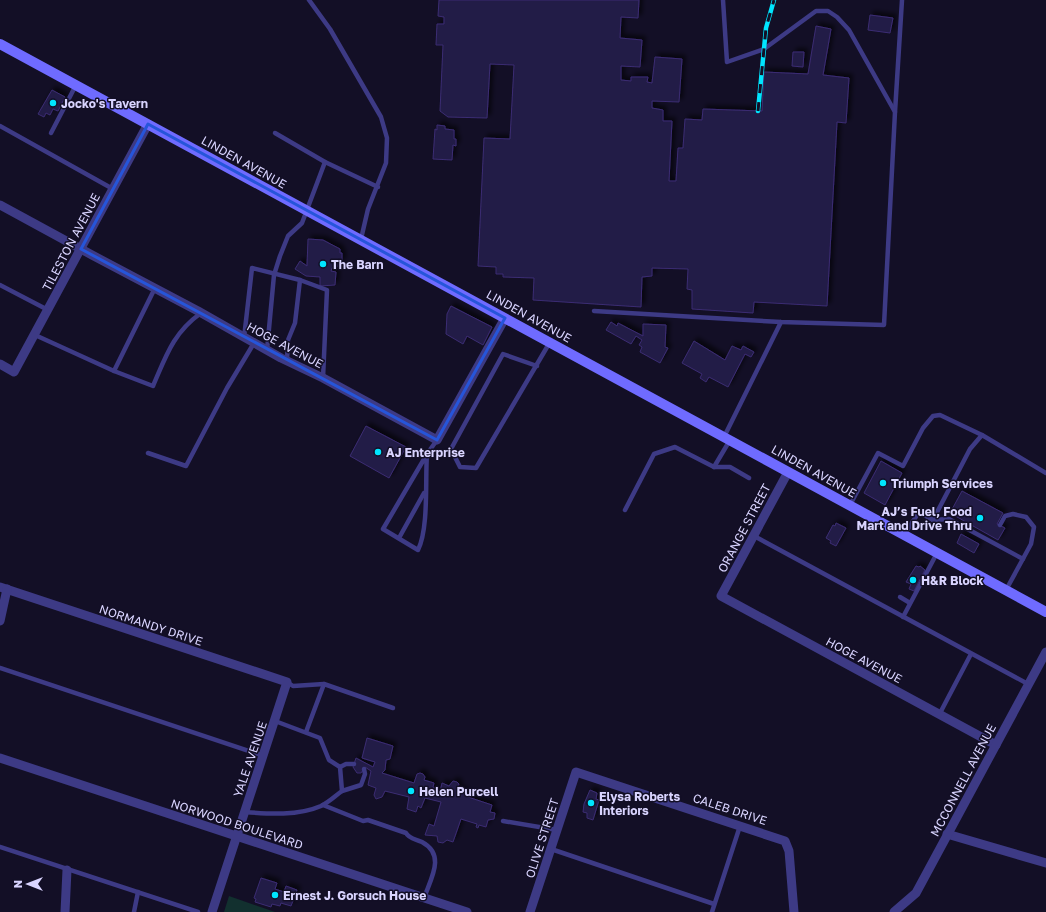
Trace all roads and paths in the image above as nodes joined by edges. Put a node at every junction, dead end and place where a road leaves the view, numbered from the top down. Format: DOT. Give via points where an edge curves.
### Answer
graph roads {
  1 [pos="309,0"];
  2 [pos="723,0"];
  3 [pos="902,0"];
  4 [pos="0,44"];
  5 [pos="76,85"];
  6 [pos="895,112"];
  7 [pos="148,124"];
  8 [pos="0,126"];
  9 [pos="51,133"];
  10 [pos="275,133"];
  11 [pos="325,162"];
  12 [pos="378,187"];
  13 [pos="113,189"];
  14 [pos="0,204"];
  15 [pos="306,210"];
  16 [pos="361,239"];
  17 [pos="81,249"];
  18 [pos="274,275"];
  19 [pos="300,280"];
  20 [pos="0,285"];
  21 [pos="156,288"];
  22 [pos="48,310"];
  23 [pos="594,311"];
  24 [pos="202,313"];
  25 [pos="505,318"];
  26 [pos="780,322"];
  27 [pos="35,335"];
  28 [pos="244,338"];
  29 [pos="550,342"];
  30 [pos="254,343"];
  31 [pos="267,350"];
  32 [pos="287,360"];
  33 [pos="0,364"];
  34 [pos="538,366"];
  35 [pos="114,371"];
  36 [pos="323,378"];
  37 [pos="982,435"];
  38 [pos="727,438"];
  39 [pos="437,440"];
  40 [pos="148,453"];
  41 [pos="427,454"];
  42 [pos="714,467"];
  43 [pos="788,472"];
  44 [pos="1046,473"];
  45 [pos="749,478"];
  46 [pos="425,492"];
  47 [pos="850,505"];
  48 [pos="625,510"];
  49 [pos="933,520"];
  50 [pos="1000,525"];
  51 [pos="904,535"];
  52 [pos="754,536"];
  53 [pos="994,537"];
  54 [pos="399,538"];
  55 [pos="991,542"];
  56 [pos="937,552"];
  57 [pos="1023,559"];
  58 [pos="4,588"];
  59 [pos="1006,590"];
  60 [pos="721,596"];
  61 [pos="900,597"];
  62 [pos="910,603"];
  63 [pos="1046,612"];
  64 [pos="903,617"];
  65 [pos="0,621"];
  66 [pos="1046,652"];
  67 [pos="971,654"];
  68 [pos="0,668"];
  69 [pos="287,682"];
  70 [pos="324,684"];
  71 [pos="1028,684"];
  72 [pos="392,708"];
  73 [pos="939,715"];
  74 [pos="275,721"];
  75 [pos="306,732"];
  76 [pos="996,745"];
  77 [pos="264,756"];
  78 [pos="0,758"];
  79 [pos="354,764"];
  80 [pos="340,767"];
  81 [pos="364,769"];
  82 [pos="576,772"];
  83 [pos="342,791"];
  84 [pos="323,805"];
  85 [pos="244,812"];
  86 [pos="503,821"];
  87 [pos="740,825"];
  88 [pos="557,830"];
  89 [pos="947,834"];
  90 [pos="237,836"];
  91 [pos="0,846"];
  92 [pos="550,849"];
  93 [pos="1046,863"];
  94 [pos="67,870"];
  95 [pos="138,892"];
  96 [pos="424,898"];
  97 [pos="714,904"];
  98 [pos="65,912"];
  99 [pos="134,912"];
  100 [pos="198,912"];
  101 [pos="212,912"];
  102 [pos="467,912"];
  103 [pos="530,912"];
  104 [pos="712,912"];
  105 [pos="794,912"];
  106 [pos="894,912"];
  1 -- 12 [label="lane" via="330,29 381,117 387,138 386,163"];
  2 -- 6 [label="lane" via="727,62 764,49 816,11 828,11 849,30"];
  3 -- 6 [label="lane"];
  4 -- 5 [label="street, LINDEN AVENUE"];
  5 -- 7 [label="street, LINDEN AVENUE"];
  5 -- 9 [label="lane"];
  6 -- 26 [label="lane" via="884,324"];
  7 -- 13 [label="street, TILESTON AVENUE"];
  7 -- 15 [label="street, LINDEN AVENUE"];
  8 -- 13 [label="lane"];
  10 -- 11 [label="lane"];
  11 -- 12 [label="lane"];
  11 -- 15 [label="lane"];
  12 -- 16 [label="lane" via="368,208"];
  13 -- 17 [label="street, TILESTON AVENUE"];
  14 -- 17 [label="street, HOGE AVENUE"];
  15 -- 16 [label="street, LINDEN AVENUE"];
  15 -- 18 [label="lane" via="302,223 288,236"];
  16 -- 25 [label="street, LINDEN AVENUE"];
  17 -- 21 [label="street, HOGE AVENUE"];
  17 -- 22 [label="street, TILESTON AVENUE"];
  18 -- 19 [label="lane"];
  18 -- 28 [label="lane" via="252,268"];
  18 -- 31 [label="lane"];
  19 -- 32 [label="lane" via="295,323 288,340"];
  19 -- 36 [label="lane" via="327,290"];
  20 -- 22 [label="lane"];
  21 -- 24 [label="street, HOGE AVENUE"];
  21 -- 35 [label="lane"];
  22 -- 27 [label="street, TILESTON AVENUE"];
  23 -- 26 [label="lane"];
  24 -- 28 [label="street, HOGE AVENUE"];
  24 -- 35 [label="lane" via="181,330 170,347 153,386"];
  25 -- 29 [label="street, LINDEN AVENUE"];
  25 -- 39 [label="street"];
  26 -- 38 [label="lane"];
  27 -- 33 [label="street, TILESTON AVENUE" via="14,372"];
  27 -- 35 [label="lane"];
  28 -- 30 [label="street, HOGE AVENUE"];
  29 -- 34 [label="lane"];
  29 -- 38 [label="street, LINDEN AVENUE"];
  30 -- 31 [label="street, HOGE AVENUE"];
  30 -- 40 [label="lane" via="186,466"];
  31 -- 32 [label="street, HOGE AVENUE"];
  32 -- 36 [label="street, HOGE AVENUE"];
  34 -- 34 [label="lane" via="476,468 460,467 451,449 503,354"];
  36 -- 39 [label="street, HOGE AVENUE"];
  37 -- 44 [label="lane"];
  37 -- 47 [label="lane" via="940,415 933,416 923,428 903,466 878,453"];
  37 -- 49 [label="lane" via="970,450"];
  38 -- 42 [label="lane"];
  38 -- 43 [label="street, LINDEN AVENUE"];
  39 -- 41 [label="lane"];
  41 -- 46 [label="lane"];
  41 -- 54 [label="lane" via="383,529"];
  42 -- 45 [label="lane" via="730,467"];
  42 -- 48 [label="lane" via="675,447 654,454"];
  43 -- 47 [label="street, LINDEN AVENUE"];
  43 -- 52 [label="street, ORANGE STREET"];
  46 -- 54 [label="lane"];
  46 -- 54 [label="lane" via="421,542 418,550"];
  47 -- 51 [label="street, LINDEN AVENUE"];
  49 -- 51 [label="lane" via="919,512"];
  49 -- 55 [label="lane" via="949,519"];
  50 -- 57 [label="lane" via="1005,516 1013,514 1026,517 1031,522 1034,534"];
  51 -- 56 [label="street, LINDEN AVENUE"];
  52 -- 60 [label="street, ORANGE STREET"];
  52 -- 64 [label="lane"];
  53 -- 55 [label="lane"];
  55 -- 57 [label="lane"];
  56 -- 59 [label="street, LINDEN AVENUE"];
  56 -- 62 [label="lane"];
  57 -- 59 [label="lane"];
  58 -- 65 [label="street"];
  58 -- 69 [label="street, NORMANDY DRIVE"];
  59 -- 63 [label="street, LINDEN AVENUE"];
  60 -- 73 [label="street, HOGE AVENUE"];
  61 -- 62 [label="lane"];
  62 -- 64 [label="lane"];
  64 -- 67 [label="lane"];
  66 -- 71 [label="street, MCCONNELL AVENUE"];
  67 -- 71 [label="lane"];
  67 -- 73 [label="lane"];
  68 -- 77 [label="lane"];
  69 -- 70 [label="lane" via="294,686"];
  69 -- 74 [label="street, YALE AVENUE"];
  70 -- 72 [label="lane"];
  70 -- 75 [label="lane"];
  71 -- 76 [label="street, MCCONNELL AVENUE"];
  73 -- 76 [label="street, HOGE AVENUE"];
  74 -- 75 [label="lane"];
  74 -- 77 [label="street, YALE AVENUE"];
  75 -- 80 [label="lane" via="320,738 329,760"];
  76 -- 89 [label="street, MCCONNELL AVENUE"];
  77 -- 85 [label="street, YALE AVENUE"];
  78 -- 90 [label="street, NORWOOD BOULEVARD"];
  79 -- 80 [label="lane"];
  80 -- 83 [label="lane"];
  81 -- 83 [label="lane" via="361,785"];
  82 -- 87 [label="street, CALEB DRIVE"];
  82 -- 88 [label="street, OLIVE STREET"];
  83 -- 84 [label="lane"];
  84 -- 85 [label="lane" via="289,813"];
  84 -- 96 [label="lane" via="363,821 368,820 406,833 408,837 431,849 436,865"];
  85 -- 90 [label="street, YALE AVENUE"];
  86 -- 88 [label="lane"];
  87 -- 97 [label="lane"];
  87 -- 105 [label="street, CALEB DRIVE" via="785,841 789,851"];
  88 -- 92 [label="street, OLIVE STREET"];
  89 -- 93 [label="street"];
  89 -- 106 [label="street, MCCONNELL AVENUE" via="916,893"];
  90 -- 96 [label="street, NORWOOD BOULEVARD"];
  90 -- 101 [label="street, YALE AVENUE"];
  91 -- 94 [label="lane"];
  92 -- 97 [label="lane"];
  92 -- 103 [label="street, OLIVE STREET"];
  94 -- 95 [label="lane"];
  94 -- 98 [label="street"];
  95 -- 99 [label="lane"];
  95 -- 100 [label="lane"];
  96 -- 102 [label="street, NORWOOD BOULEVARD"];
  97 -- 104 [label="lane"];
}
